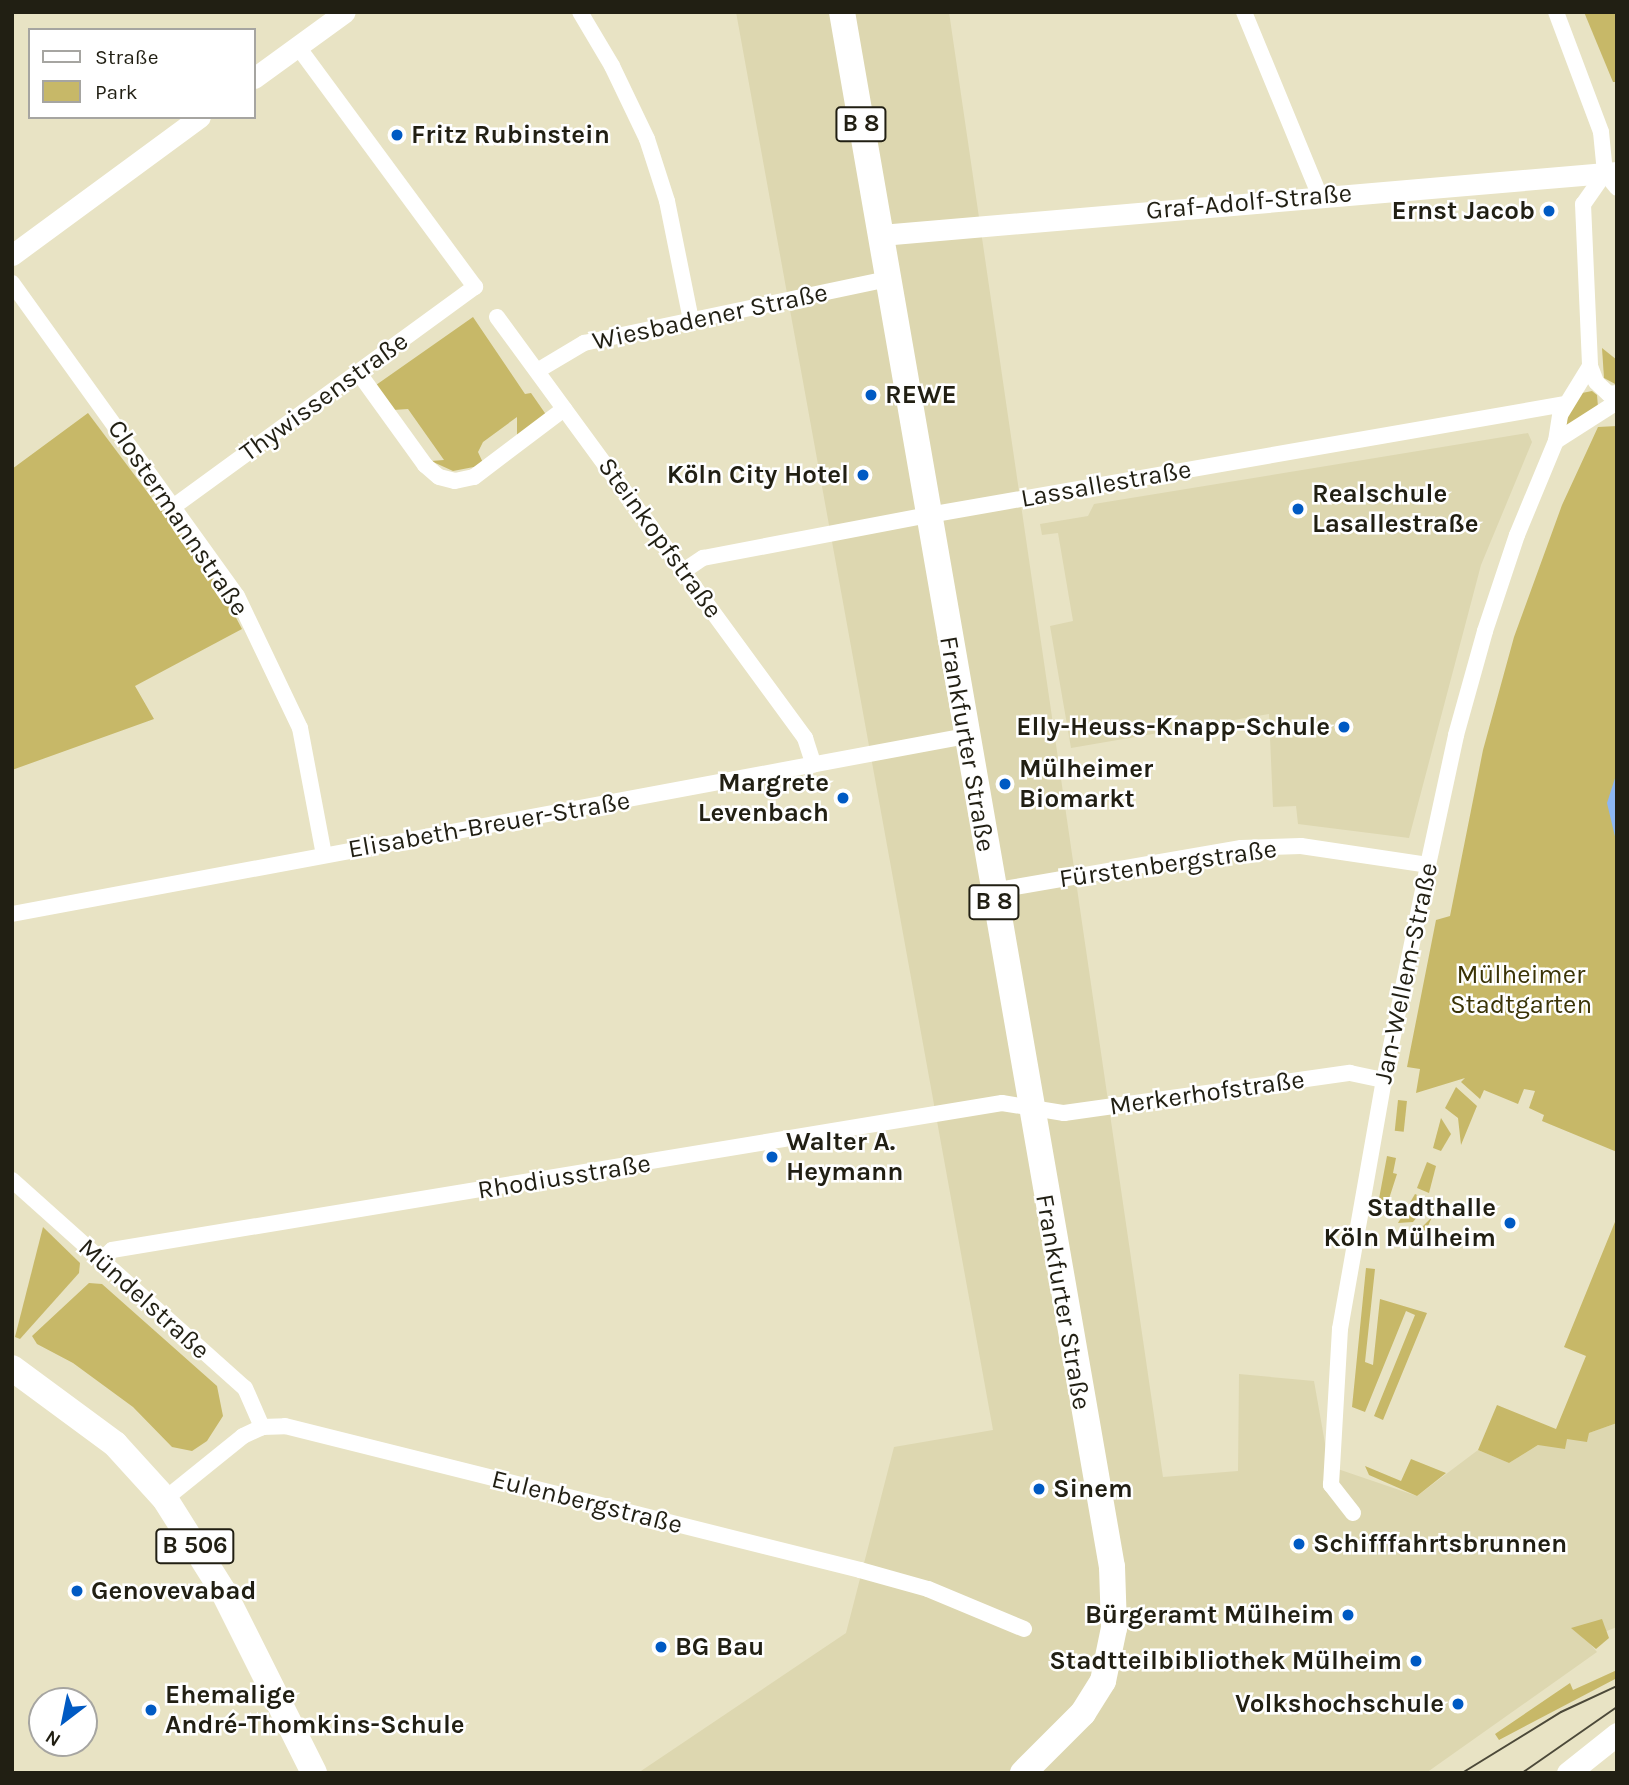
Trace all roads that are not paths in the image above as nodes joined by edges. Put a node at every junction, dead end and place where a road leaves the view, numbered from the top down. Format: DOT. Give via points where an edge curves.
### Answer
graph roads {
  1 [pos="345,12"];
  2 [pos="580,12"];
  3 [pos="842,12"];
  4 [pos="1244,12"];
  5 [pos="1556,12"];
  6 [pos="297,46"];
  7 [pos="256,77"];
  8 [pos="197,119"];
  9 [pos="1613,178"];
  10 [pos="1320,196"];
  11 [pos="881,235"];
  12 [pos="12,255"];
  13 [pos="888,279"];
  14 [pos="12,283"];
  15 [pos="497,317"];
  16 [pos="691,320"];
  17 [pos="1590,366"];
  18 [pos="537,371"];
  19 [pos="358,372"];
  20 [pos="1617,393"];
  21 [pos="1617,402"];
  22 [pos="1565,404"];
  23 [pos="564,409"];
  24 [pos="1530,410"];
  25 [pos="1556,441"];
  26 [pos="173,507"];
  27 [pos="929,515"];
  28 [pos="685,570"];
  29 [pos="966,736"];
  30 [pos="814,765"];
  31 [pos="324,855"];
  32 [pos="1428,865"];
  33 [pos="992,891"];
  34 [pos="12,914"];
  35 [pos="1384,1080"];
  36 [pos="1030,1109"];
  37 [pos="12,1180"];
  38 [pos="101,1260"];
  39 [pos="12,1368"];
  40 [pos="262,1427"];
  41 [pos="166,1499"];
  42 [pos="1353,1513"];
  43 [pos="1024,1629"];
  44 [pos="1617,1734"];
  45 [pos="314,1773"];
  46 [pos="1023,1773"];
  47 [pos="1568,1773"];
  1 -- 6 [label="street"];
  2 -- 16 [label="street" via="647,139 667,201"];
  3 -- 11 [label="main road, Frankfurter Straße / B 8"];
  4 -- 10 [label="street"];
  5 -- 9 [label="street" via="1601,132"];
  6 -- 7 [label="street"];
  6 -- 19 [label="street, Thywissenstraße" via="475,287"];
  8 -- 12 [label="street"];
  9 -- 10 [label="street, Graf-Adolf-Straße"];
  9 -- 17 [label="street" via="1583,204"];
  10 -- 11 [label="street, Graf-Adolf-Straße"];
  11 -- 13 [label="main road, Frankfurter Straße / B 8"];
  13 -- 16 [label="street, Wiesbadener Straße"];
  13 -- 27 [label="main road, Frankfurter Straße / B 8"];
  14 -- 26 [label="street, Clostermannstraße"];
  15 -- 18 [label="street, Steinkopfstraße"];
  16 -- 18 [label="street, Wiesbadener Straße" via="584,343"];
  17 -- 20 [label="street" via="1596,382 1608,394"];
  17 -- 22 [label="street, Jan-Wellem-Straße"];
  18 -- 23 [label="street, Steinkopfstraße"];
  19 -- 23 [label="street" via="425,465 439,477 455,481 474,477"];
  19 -- 26 [label="street, Thywissenstraße"];
  21 -- 25 [label="street"];
  22 -- 24 [label="street, Lassallestraße"];
  22 -- 25 [label="street, Jan-Wellem-Straße"];
  23 -- 28 [label="street, Steinkopfstraße"];
  24 -- 25 [label="street" via="1551,424"];
  24 -- 27 [label="street, Lassallestraße"];
  25 -- 32 [label="street, Jan-Wellem-Straße" via="1517,535 1485,631 1456,735"];
  26 -- 31 [label="street, Clostermannstraße" via="237,596 300,728"];
  27 -- 28 [label="street, Lassallestraße" via="703,558"];
  27 -- 29 [label="main road, Frankfurter Straße / B 8"];
  28 -- 30 [label="street, Steinkopfstraße" via="805,738"];
  29 -- 30 [label="street, Elisabeth-Breuer-Straße"];
  29 -- 33 [label="main road, Frankfurter Straße / B 8"];
  30 -- 31 [label="street, Elisabeth-Breuer-Straße"];
  31 -- 34 [label="street, Elisabeth-Breuer-Straße"];
  32 -- 33 [label="street, Fürstenbergstraße" via="1301,845 1241,848"];
  32 -- 35 [label="street, Jan-Wellem-Straße"];
  33 -- 36 [label="main road, Frankfurter Straße / B 8"];
  35 -- 36 [label="street, Merkerhofstraße" via="1350,1073 1064,1113"];
  35 -- 42 [label="street, Jan-Wellem-Straße" via="1345,1288 1337,1370 1331,1485"];
  36 -- 38 [label="street, Rhodiusstraße" via="1002,1103 112,1250"];
  36 -- 46 [label="main road, Frankfurter Straße / B 8" via="1112,1567 1114,1629 1102,1681 1083,1713"];
  37 -- 38 [label="street, Mündelstraße"];
  38 -- 40 [label="street, Mündelstraße" via="245,1388"];
  39 -- 41 [label="main road, B 506" via="115,1444"];
  40 -- 41 [label="street" via="243,1436"];
  40 -- 43 [label="street, Eulenbergstraße" via="285,1426 860,1570 928,1589"];
  41 -- 45 [label="main road, B 506" via="223,1591"];
  44 -- 47 [label="main road"];
}
